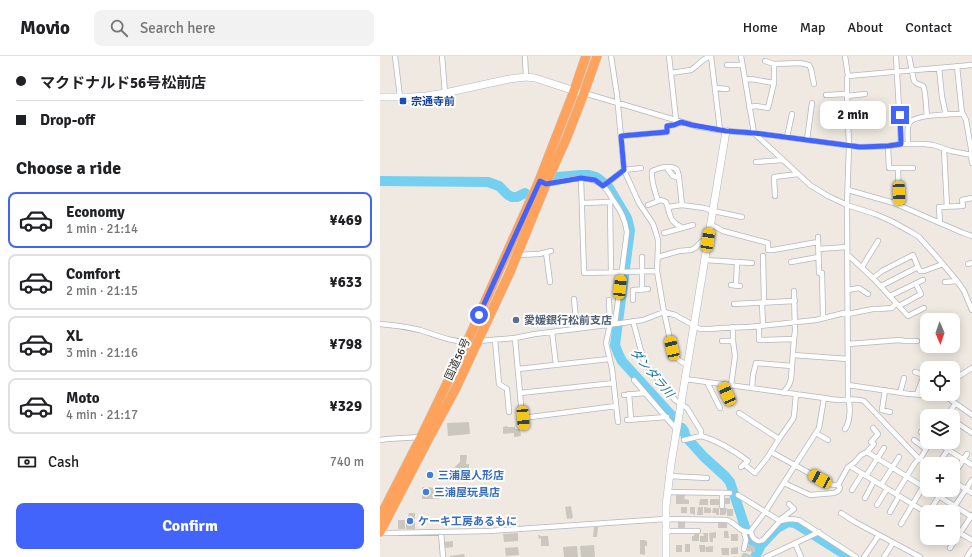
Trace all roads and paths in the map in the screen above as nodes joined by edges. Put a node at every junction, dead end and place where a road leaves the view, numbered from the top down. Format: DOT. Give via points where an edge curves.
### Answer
graph roads {
  1 [pos="395,56"];
  2 [pos="442,56"];
  3 [pos="524,56"];
  4 [pos="586,56"];
  5 [pos="596,56"];
  6 [pos="611,56"];
  7 [pos="669,56"];
  8 [pos="710,56"];
  9 [pos="741,56"];
  10 [pos="845,56"];
  11 [pos="896,56"];
  12 [pos="909,56"];
  13 [pos="765,61"];
  14 [pos="742,64"];
  15 [pos="774,64"];
  16 [pos="727,65"];
  17 [pos="972,65"];
  18 [pos="957,66"];
  19 [pos="939,68"];
  20 [pos="912,71"];
  21 [pos="897,72"];
  22 [pos="670,73"];
  23 [pos="848,76"];
  24 [pos="526,78"];
  25 [pos="745,80"];
  26 [pos="774,83"];
  27 [pos="814,84"];
  28 [pos="715,88"];
  29 [pos="727,89"];
  30 [pos="574,91"];
  31 [pos="445,93"];
  32 [pos="584,94"];
  33 [pos="865,94"];
  34 [pos="847,95"];
  35 [pos="826,96"];
  36 [pos="380,97"];
  37 [pos="400,97"];
  38 [pos="812,103"];
  39 [pos="618,104"];
  40 [pos="749,107"];
  41 [pos="792,114"];
  42 [pos="962,114"];
  43 [pos="946,115"];
  44 [pos="927,116"];
  45 [pos="676,120"];
  46 [pos="681,122"];
  47 [pos="723,130"];
  48 [pos="754,133"];
  49 [pos="621,136"];
  50 [pos="787,137"];
  51 [pos="807,140"];
  52 [pos="901,144"];
  53 [pos="908,144"];
  54 [pos="849,146"];
  55 [pos="888,146"];
  56 [pos="944,149"];
  57 [pos="972,154"];
  58 [pos="783,160"];
  59 [pos="756,162"];
  60 [pos="972,163"];
  61 [pos="666,167"];
  62 [pos="641,168"];
  63 [pos="898,168"];
  64 [pos="913,168"];
  65 [pos="624,170"];
  66 [pos="798,174"];
  67 [pos="581,178"];
  68 [pos="679,178"];
  69 [pos="543,183"];
  70 [pos="604,185"];
  71 [pos="848,191"];
  72 [pos="776,196"];
  73 [pos="972,198"];
  74 [pos="658,201"];
  75 [pos="582,203"];
  76 [pos="847,203"];
  77 [pos="648,205"];
  78 [pos="899,205"];
  79 [pos="682,206"];
  80 [pos="668,207"];
  81 [pos="947,207"];
  82 [pos="713,211"];
  83 [pos="742,217"];
  84 [pos="940,223"];
  85 [pos="693,225"];
  86 [pos="711,225"];
  87 [pos="682,228"];
  88 [pos="664,233"];
  89 [pos="972,236"];
  90 [pos="708,240"];
  91 [pos="878,241"];
  92 [pos="847,247"];
  93 [pos="819,249"];
  94 [pos="848,254"];
  95 [pos="517,255"];
  96 [pos="642,257"];
  97 [pos="658,257"];
  98 [pos="819,257"];
  99 [pos="764,259"];
  100 [pos="705,260"];
  101 [pos="737,262"];
  102 [pos="790,262"];
  103 [pos="752,263"];
  104 [pos="943,264"];
  105 [pos="862,267"];
  106 [pos="918,267"];
  107 [pos="657,271"];
  108 [pos="611,272"];
  109 [pos="622,272"];
  110 [pos="642,272"];
  111 [pos="873,278"];
  112 [pos="922,280"];
  113 [pos="957,281"];
  114 [pos="550,282"];
  115 [pos="944,282"];
  116 [pos="916,284"];
  117 [pos="736,286"];
  118 [pos="881,286"];
  119 [pos="648,289"];
  120 [pos="642,290"];
  121 [pos="848,290"];
  122 [pos="794,292"];
  123 [pos="868,294"];
  124 [pos="890,296"];
  125 [pos="574,299"];
  126 [pos="609,300"];
  127 [pos="634,300"];
  128 [pos="795,301"];
  129 [pos="763,302"];
  130 [pos="734,304"];
  131 [pos="898,304"];
  132 [pos="924,308"];
  133 [pos="972,310"];
  134 [pos="664,312"];
  135 [pos="848,313"];
  136 [pos="823,318"];
  137 [pos="633,321"];
  138 [pos="796,322"];
  139 [pos="380,324"];
  140 [pos="612,324"];
  141 [pos="694,325"];
  142 [pos="761,325"];
  143 [pos="734,328"];
  144 [pos="578,329"];
  145 [pos="552,332"];
  146 [pos="515,338"];
  147 [pos="794,339"];
  148 [pos="495,340"];
  149 [pos="478,341"];
  150 [pos="722,341"];
  151 [pos="733,341"];
  152 [pos="917,341"];
  153 [pos="467,342"];
  154 [pos="848,344"];
  155 [pos="793,355"];
  156 [pos="609,359"];
  157 [pos="848,359"];
  158 [pos="556,365"];
  159 [pos="687,365"];
  160 [pos="792,366"];
  161 [pos="972,368"];
  162 [pos="518,369"];
  163 [pos="915,372"];
  164 [pos="960,376"];
  165 [pos="904,378"];
  166 [pos="685,379"];
  167 [pos="634,380"];
  168 [pos="614,382"];
  169 [pos="707,382"];
  170 [pos="723,384"];
  171 [pos="848,385"];
  172 [pos="731,386"];
  173 [pos="752,388"];
  174 [pos="885,390"];
  175 [pos="900,392"];
  176 [pos="520,393"];
  177 [pos="645,393"];
  178 [pos="783,393"];
  179 [pos="796,394"];
  180 [pos="917,394"];
  181 [pos="824,398"];
  182 [pos="848,400"];
  183 [pos="732,403"];
  184 [pos="681,404"];
  185 [pos="955,404"];
  186 [pos="616,406"];
  187 [pos="720,408"];
  188 [pos="952,409"];
  189 [pos="509,412"];
  190 [pos="890,412"];
  191 [pos="739,413"];
  192 [pos="972,416"];
  193 [pos="667,417"];
  194 [pos="523,418"];
  195 [pos="618,422"];
  196 [pos="960,424"];
  197 [pos="523,427"];
  198 [pos="873,428"];
  199 [pos="676,429"];
  200 [pos="845,429"];
  201 [pos="972,432"];
  202 [pos="816,433"];
  203 [pos="701,436"];
  204 [pos="425,438"];
  205 [pos="380,440"];
  206 [pos="685,440"];
  207 [pos="778,440"];
  208 [pos="828,440"];
  209 [pos="914,440"];
  210 [pos="920,444"];
  211 [pos="884,448"];
  212 [pos="926,449"];
  213 [pos="947,450"];
  214 [pos="771,452"];
  215 [pos="867,452"];
  216 [pos="967,454"];
  217 [pos="899,456"];
  218 [pos="942,457"];
  219 [pos="877,458"];
  220 [pos="918,459"];
  221 [pos="963,460"];
  222 [pos="795,465"];
  223 [pos="960,465"];
  224 [pos="972,465"];
  225 [pos="850,466"];
  226 [pos="892,467"];
  227 [pos="864,475"];
  228 [pos="669,476"];
  229 [pos="907,477"];
  230 [pos="707,478"];
  231 [pos="972,480"];
  232 [pos="874,481"];
  233 [pos="784,483"];
  234 [pos="838,485"];
  235 [pos="881,485"];
  236 [pos="920,485"];
  237 [pos="960,485"];
  238 [pos="887,489"];
  239 [pos="966,489"];
  240 [pos="852,490"];
  241 [pos="667,492"];
  242 [pos="730,493"];
  243 [pos="972,493"];
  244 [pos="722,494"];
  245 [pos="897,495"];
  246 [pos="920,495"];
  247 [pos="738,496"];
  248 [pos="940,497"];
  249 [pos="865,498"];
  250 [pos="789,504"];
  251 [pos="912,504"];
  252 [pos="877,505"];
  253 [pos="953,505"];
  254 [pos="956,505"];
  255 [pos="722,506"];
  256 [pos="920,508"];
  257 [pos="960,509"];
  258 [pos="765,512"];
  259 [pos="890,512"];
  260 [pos="841,513"];
  261 [pos="972,516"];
  262 [pos="380,517"];
  263 [pos="665,518"];
  264 [pos="780,521"];
  265 [pos="901,524"];
  266 [pos="665,531"];
  267 [pos="698,531"];
  268 [pos="380,532"];
  269 [pos="441,532"];
  270 [pos="747,532"];
  271 [pos="819,532"];
  272 [pos="960,533"];
  273 [pos="879,535"];
  274 [pos="972,540"];
  275 [pos="893,542"];
  276 [pos="795,543"];
  277 [pos="952,545"];
  278 [pos="950,548"];
  279 [pos="744,549"];
  280 [pos="972,549"];
  281 [pos="847,555"];
  282 [pos="443,557"];
  283 [pos="666,557"];
  284 [pos="766,557"];
  285 [pos="801,557"];
  286 [pos="856,557"];
  287 [pos="864,557"];
  288 [pos="884,557"];
  289 [pos="920,557"];
  290 [pos="967,557"];
  1 -- 37 [label="street"];
  2 -- 31 [label="street"];
  3 -- 24 [label="street"];
  4 -- 30 [label="highway, 国道56号"];
  5 -- 32 [label="highway, 国道56号"];
  6 -- 39 [label="street"];
  7 -- 22 [label="street"];
  8 -- 22 [label="street" via="691,70"];
  8 -- 28 [label="street"];
  9 -- 14 [label="street"];
  10 -- 23 [label="street"];
  11 -- 21 [label="street"];
  12 -- 20 [label="street"];
  13 -- 15 [label="street"];
  14 -- 16 [label="street"];
  14 -- 25 [label="street"];
  15 -- 26 [label="street"];
  15 -- 27 [label="street" via="809,65"];
  17 -- 18 [label="street"];
  18 -- 19 [label="street"];
  18 -- 42 [label="street"];
  19 -- 20 [label="street"];
  19 -- 43 [label="street"];
  20 -- 21 [label="street"];
  20 -- 44 [label="street" via="914,81 924,90"];
  21 -- 23 [label="street"];
  21 -- 52 [label="street"];
  22 -- 45 [label="street"];
  23 -- 34 [label="street"];
  24 -- 30 [label="street" via="535,78"];
  24 -- 31 [label="street" via="508,79"];
  25 -- 26 [label="street"];
  25 -- 40 [label="street"];
  26 -- 40 [label="street" via="768,108"];
  28 -- 29 [label="street"];
  28 -- 47 [label="street"];
  30 -- 32 [label="street"];
  30 -- 69 [label="highway, 国道56号"];
  31 -- 37 [label="street"];
  32 -- 39 [label="street"];
  32 -- 69 [label="highway, 国道56号" via="567,137"];
  33 -- 34 [label="street"];
  34 -- 35 [label="street"];
  34 -- 54 [label="street"];
  36 -- 37 [label="street"];
  38 -- 51 [label="street"];
  39 -- 45 [label="street"];
  39 -- 49 [label="street"];
  40 -- 48 [label="street"];
  41 -- 50 [label="street"];
  42 -- 43 [label="street"];
  42 -- 57 [label="street" via="966,120"];
  43 -- 44 [label="street"];
  44 -- 53 [label="street" via="915,118 910,122"];
  45 -- 46 [label="street"];
  46 -- 47 [label="street"];
  46 -- 49 [label="street" via="667,126 667,132"];
  47 -- 48 [label="street"];
  47 -- 82 [label="street"];
  48 -- 50 [label="street"];
  48 -- 58 [label="street"];
  49 -- 65 [label="street"];
  50 -- 51 [label="street"];
  51 -- 54 [label="street"];
  52 -- 53 [label="street"];
  52 -- 55 [label="street"];
  53 -- 56 [label="street" via="933,145"];
  54 -- 55 [label="street"];
  54 -- 71 [label="street"];
  55 -- 63 [label="street" via="889,168"];
  56 -- 57 [label="street"];
  56 -- 81 [label="street"];
  57 -- 60 [label="street"];
  58 -- 59 [label="street"];
  58 -- 66 [label="street"];
  61 -- 68 [label="street" via="673,176"];
  61 -- 68 [label="street" via="677,169"];
  61 -- 74 [label="street" via="652,171"];
  62 -- 65 [label="street"];
  63 -- 64 [label="street"];
  63 -- 78 [label="street"];
  65 -- 70 [label="street"];
  65 -- 97 [label="street" via="639,203 653,224 658,240"];
  66 -- 72 [label="street" via="774,176"];
  66 -- 76 [label="street" via="819,191"];
  67 -- 69 [label="street"];
  67 -- 70 [label="street" via="595,180"];
  67 -- 75 [label="street"];
  68 -- 79 [label="street"];
  69 -- 95 [label="highway, 国道56号"];
  69 -- 153 [label="highway, 国道56号"];
  70 -- 109 [label="street" via="625,220 627,232"];
  71 -- 76 [label="street"];
  71 -- 78 [label="street"];
  73 -- 81 [label="street" via="962,200 963,206"];
  74 -- 77 [label="street"];
  74 -- 80 [label="street" via="666,202"];
  75 -- 108 [label="street" via="584,273"];
  75 -- 108 [label="street" via="610,202"];
  76 -- 92 [label="street"];
  76 -- 104 [label="street" via="891,221 919,237"];
  78 -- 84 [label="street"];
  79 -- 80 [label="street"];
  79 -- 82 [label="street"];
  80 -- 87 [label="street" via="671,218"];
  81 -- 84 [label="street" via="939,207"];
  82 -- 83 [label="street"];
  82 -- 86 [label="street"];
  84 -- 89 [label="street"];
  85 -- 87 [label="street"];
  86 -- 90 [label="street"];
  86 -- 93 [label="street" via="723,231 768,243 768,250 818,239"];
  87 -- 88 [label="street"];
  90 -- 97 [label="street" via="702,241 690,250"];
  90 -- 100 [label="street"];
  91 -- 105 [label="street"];
  92 -- 93 [label="street"];
  92 -- 94 [label="street"];
  93 -- 98 [label="street"];
  94 -- 105 [label="street"];
  94 -- 121 [label="street"];
  95 -- 114 [label="street" via="549,252"];
  95 -- 149 [label="highway, 国道56号"];
  96 -- 110 [label="street"];
  97 -- 107 [label="street"];
  98 -- 102 [label="street"];
  98 -- 136 [label="street"];
  99 -- 129 [label="street"];
  100 -- 101 [label="street"];
  100 -- 141 [label="street"];
  101 -- 103 [label="street"];
  101 -- 117 [label="street"];
  104 -- 106 [label="street" via="924,271 920,271"];
  104 -- 113 [label="street"];
  105 -- 111 [label="street"];
  106 -- 111 [label="street" via="913,255"];
  106 -- 118 [label="street"];
  107 -- 110 [label="street"];
  107 -- 134 [label="street"];
  108 -- 109 [label="street"];
  109 -- 110 [label="street"];
  109 -- 140 [label="street"];
  110 -- 120 [label="street"];
  111 -- 118 [label="street"];
  112 -- 116 [label="street"];
  113 -- 115 [label="street"];
  113 -- 133 [label="street"];
  116 -- 124 [label="street"];
  116 -- 131 [label="street" via="921,294"];
  118 -- 124 [label="street"];
  119 -- 120 [label="street"];
  120 -- 127 [label="street" via="633,290"];
  121 -- 123 [label="street" via="859,288"];
  121 -- 135 [label="street"];
  122 -- 128 [label="street"];
  124 -- 131 [label="street"];
  125 -- 144 [label="street"];
  126 -- 140 [label="street"];
  128 -- 129 [label="street"];
  128 -- 138 [label="street"];
  129 -- 130 [label="street"];
  129 -- 142 [label="street"];
  131 -- 132 [label="street" via="908,316"];
  131 -- 135 [label="street" via="892,308"];
  134 -- 137 [label="street"];
  134 -- 141 [label="street"];
  134 -- 159 [label="street" via="674,353 680,362"];
  135 -- 136 [label="street"];
  135 -- 154 [label="street"];
  136 -- 138 [label="street"];
  137 -- 140 [label="street"];
  137 -- 184 [label="street" via="644,362"];
  138 -- 142 [label="street"];
  138 -- 147 [label="street"];
  139 -- 153 [label="street" via="400,326 457,342"];
  140 -- 144 [label="street"];
  140 -- 156 [label="street" via="606,343"];
  141 -- 143 [label="street" via="700,329"];
  141 -- 159 [label="street"];
  142 -- 143 [label="street"];
  142 -- 147 [label="street" via="759,340"];
  143 -- 151 [label="street"];
  144 -- 145 [label="street"];
  145 -- 146 [label="street"];
  145 -- 158 [label="street"];
  146 -- 148 [label="street"];
  146 -- 162 [label="street"];
  147 -- 155 [label="street"];
  148 -- 149 [label="street"];
  148 -- 189 [label="street" via="498,384 507,389"];
  149 -- 153 [label="street"];
  149 -- 204 [label="highway, 国道56号" via="456,388"];
  150 -- 151 [label="street"];
  151 -- 172 [label="street"];
  152 -- 154 [label="street"];
  153 -- 204 [label="highway, 国道56号"];
  154 -- 157 [label="street"];
  155 -- 157 [label="street"];
  155 -- 160 [label="street"];
  156 -- 158 [label="street"];
  156 -- 168 [label="street"];
  157 -- 171 [label="street"];
  158 -- 162 [label="street"];
  159 -- 166 [label="street"];
  160 -- 173 [label="street" via="756,363"];
  160 -- 178 [label="street" via="789,385"];
  161 -- 164 [label="street"];
  162 -- 176 [label="street"];
  163 -- 180 [label="street" via="924,375"];
  165 -- 175 [label="street"];
  166 -- 169 [label="street"];
  166 -- 184 [label="street"];
  167 -- 177 [label="street"];
  168 -- 176 [label="street"];
  168 -- 186 [label="street"];
  169 -- 170 [label="street"];
  169 -- 187 [label="street"];
  170 -- 172 [label="street"];
  170 -- 183 [label="street"];
  171 -- 174 [label="street"];
  171 -- 182 [label="street"];
  172 -- 173 [label="street"];
  173 -- 178 [label="street"];
  174 -- 175 [label="street"];
  174 -- 190 [label="street" via="882,410"];
  175 -- 180 [label="street"];
  176 -- 194 [label="street"];
  177 -- 193 [label="street"];
  177 -- 193 [label="street" via="627,395 629,420"];
  178 -- 179 [label="street"];
  179 -- 181 [label="street"];
  179 -- 207 [label="street" via="794,416"];
  180 -- 185 [label="street" via="942,396"];
  181 -- 182 [label="street"];
  181 -- 202 [label="street"];
  182 -- 200 [label="street" via="848,423"];
  182 -- 220 [label="street" via="864,402"];
  184 -- 199 [label="street"];
  184 -- 203 [label="street" via="687,408 701,431"];
  185 -- 188 [label="street"];
  185 -- 192 [label="street"];
  186 -- 194 [label="street"];
  186 -- 195 [label="street"];
  191 -- 207 [label="street"];
  193 -- 199 [label="street"];
  194 -- 197 [label="street"];
  196 -- 201 [label="street"];
  198 -- 215 [label="street" via="878,434"];
  199 -- 228 [label="street"];
  202 -- 208 [label="street"];
  202 -- 222 [label="street"];
  203 -- 206 [label="street"];
  203 -- 214 [label="street" via="714,439 738,454 748,461 743,466 755,473"];
  204 -- 205 [label="street"];
  204 -- 262 [label="highway, 国道56号"];
  204 -- 268 [label="highway, 国道56号"];
  207 -- 214 [label="street"];
  209 -- 210 [label="street"];
  211 -- 219 [label="street"];
  212 -- 220 [label="street"];
  213 -- 218 [label="street"];
  213 -- 221 [label="street"];
  214 -- 222 [label="street"];
  215 -- 219 [label="street"];
  215 -- 225 [label="street"];
  216 -- 221 [label="street"];
  217 -- 226 [label="street"];
  219 -- 226 [label="street"];
  219 -- 227 [label="street"];
  220 -- 229 [label="street"];
  221 -- 223 [label="street"];
  221 -- 224 [label="street"];
  222 -- 233 [label="street"];
  222 -- 234 [label="street" via="820,479"];
  225 -- 227 [label="street"];
  225 -- 234 [label="street"];
  226 -- 229 [label="street"];
  226 -- 235 [label="street"];
  227 -- 232 [label="street"];
  227 -- 240 [label="street"];
  228 -- 230 [label="street"];
  228 -- 241 [label="street"];
  229 -- 236 [label="street"];
  229 -- 245 [label="street"];
  231 -- 239 [label="street"];
  232 -- 235 [label="street"];
  232 -- 249 [label="street"];
  233 -- 234 [label="street" via="810,495 834,493 840,488"];
  233 -- 258 [label="street"];
  235 -- 238 [label="street"];
  237 -- 239 [label="street"];
  238 -- 245 [label="street"];
  238 -- 252 [label="street"];
  239 -- 243 [label="street"];
  239 -- 254 [label="street"];
  241 -- 244 [label="street"];
  241 -- 263 [label="street"];
  242 -- 244 [label="street"];
  244 -- 255 [label="street"];
  245 -- 251 [label="street"];
  245 -- 259 [label="street"];
  246 -- 251 [label="street"];
  247 -- 258 [label="street"];
  248 -- 253 [label="street"];
  250 -- 264 [label="street" via="794,509"];
  251 -- 256 [label="street"];
  251 -- 265 [label="street"];
  257 -- 261 [label="street"];
  258 -- 264 [label="street"];
  258 -- 270 [label="street"];
  260 -- 273 [label="street"];
  261 -- 272 [label="street"];
  263 -- 266 [label="street"];
  263 -- 269 [label="street"];
  263 -- 270 [label="street" via="727,520"];
  264 -- 270 [label="street" via="763,540 757,541"];
  264 -- 271 [label="street" via="800,520"];
  266 -- 267 [label="street"];
  266 -- 283 [label="street"];
  268 -- 269 [label="street"];
  269 -- 282 [label="street"];
  270 -- 279 [label="street"];
  271 -- 276 [label="street"];
  271 -- 281 [label="street"];
  272 -- 274 [label="street"];
  273 -- 275 [label="street"];
  273 -- 287 [label="street"];
  275 -- 288 [label="street"];
  275 -- 289 [label="street"];
  276 -- 284 [label="street"];
  276 -- 285 [label="street"];
  277 -- 278 [label="street"];
  280 -- 290 [label="street"];
  281 -- 286 [label="street"];
}
